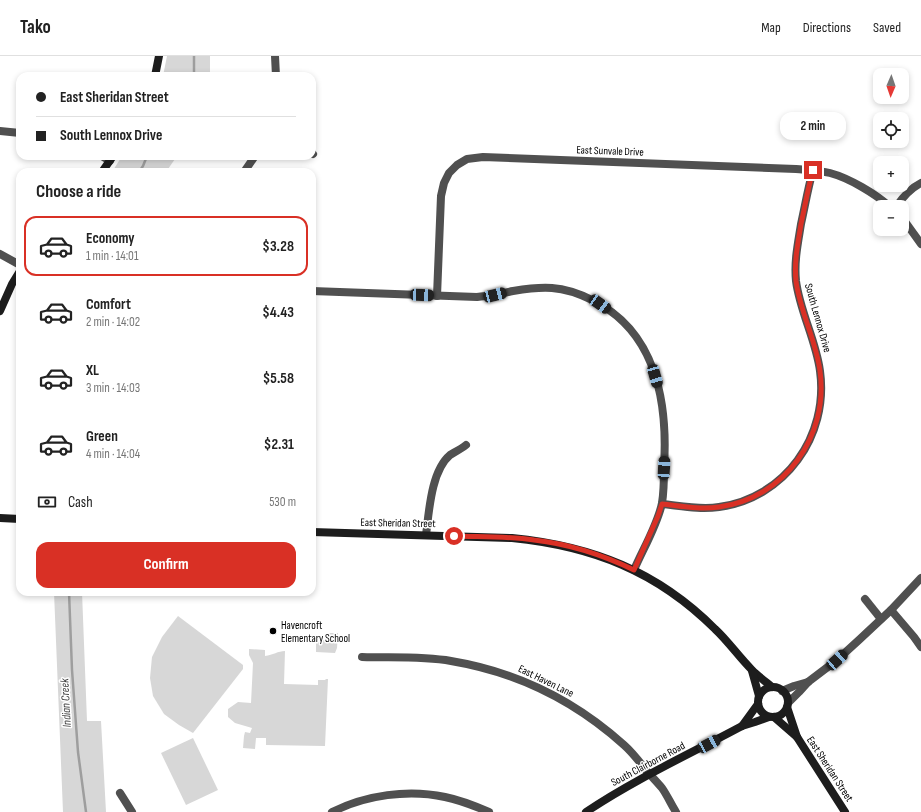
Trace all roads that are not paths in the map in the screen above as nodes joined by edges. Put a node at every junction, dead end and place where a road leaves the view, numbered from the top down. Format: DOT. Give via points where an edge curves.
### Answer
graph roads {
  1 [pos="159,56"];
  2 [pos="275,56"];
  3 [pos="156,72"];
  4 [pos="276,72"];
  5 [pos="0,131"];
  6 [pos="16,133"];
  7 [pos="813,170"];
  8 [pos="921,183"];
  9 [pos="880,200"];
  10 [pos="902,200"];
  11 [pos="909,228"];
  12 [pos="921,244"];
  13 [pos="0,254"];
  14 [pos="16,263"];
  15 [pos="16,278"];
  16 [pos="316,291"];
  17 [pos="437,296"];
  18 [pos="0,310"];
  19 [pos="466,445"];
  20 [pos="662,504"];
  21 [pos="0,518"];
  22 [pos="16,519"];
  23 [pos="316,532"];
  24 [pos="426,535"];
  25 [pos="634,570"];
  26 [pos="921,578"];
  27 [pos="865,599"];
  28 [pos="891,610"];
  29 [pos="881,619"];
  30 [pos="921,647"];
  31 [pos="362,657"];
  32 [pos="752,670"];
  33 [pos="808,682"];
  34 [pos="772,687"];
  35 [pos="782,690"];
  36 [pos="759,700"];
  37 [pos="788,705"];
  38 [pos="771,717"];
  39 [pos="742,726"];
  40 [pos="797,737"];
  41 [pos="650,774"];
  42 [pos="120,793"];
  43 [pos="132,812"];
  44 [pos="332,812"];
  45 [pos="489,812"];
  46 [pos="586,812"];
  47 [pos="676,812"];
  48 [pos="845,812"];
  1 -- 3 [label="street"];
  2 -- 4 [label="street"];
  5 -- 6 [label="street"];
  7 -- 9 [label="street, East Sunvale Drive" via="830,173 856,184"];
  7 -- 17 [label="street, East Sunvale Drive" via="483,157 467,159 449,173 441,196"];
  7 -- 20 [label="street, South Lennox Drive" via="795,262 800,301 818,358 822,388 816,425 809,442 787,473 755,496 719,507 694,508"];
  8 -- 10 [label="street"];
  11 -- 12 [label="street"];
  13 -- 14 [label="street"];
  15 -- 18 [label="street"];
  16 -- 17 [label="street"];
  17 -- 20 [label="street" via="477,297 553,288 584,296 616,315 631,329 644,348 658,387 665,440"];
  19 -- 24 [label="street" via="449,456 437,474"];
  20 -- 25 [label="street"];
  21 -- 22 [label="street"];
  23 -- 24 [label="street, East Sheridan Street"];
  24 -- 25 [label="street, East Sheridan Street" via="549,542 585,551"];
  25 -- 32 [label="street, East Sheridan Street" via="650,578 692,608 715,628"];
  26 -- 28 [label="street"];
  27 -- 29 [label="street"];
  28 -- 29 [label="street"];
  28 -- 30 [label="street"];
  29 -- 33 [label="street" via="837,660"];
  31 -- 41 [label="street, East Haven Lane" via="449,661 512,676 568,702 594,720 624,745"];
  32 -- 34 [label="street, East Sheridan Street"];
  32 -- 36 [label="street, East Sheridan Street"];
  33 -- 35 [label="street"];
  33 -- 37 [label="street"];
  34 -- 35 [label="street"];
  34 -- 36 [label="street" via="762,692"];
  35 -- 37 [label="street"];
  36 -- 38 [label="street" via="760,710"];
  36 -- 39 [label="street, South Clairborne Road"];
  37 -- 38 [label="street" via="780,716"];
  37 -- 40 [label="street, East Sheridan Street"];
  38 -- 39 [label="street, South Clairborne Road"];
  38 -- 40 [label="street, East Sheridan Street"];
  39 -- 41 [label="street, South Clairborne Road"];
  40 -- 48 [label="street, East Sheridan Street"];
  41 -- 46 [label="street, South Clairborne Road"];
  41 -- 47 [label="street, East Haven Lane" via="663,789"];
  42 -- 43 [label="street"];
  44 -- 45 [label="street" via="374,797 421,794 464,802"];
}
